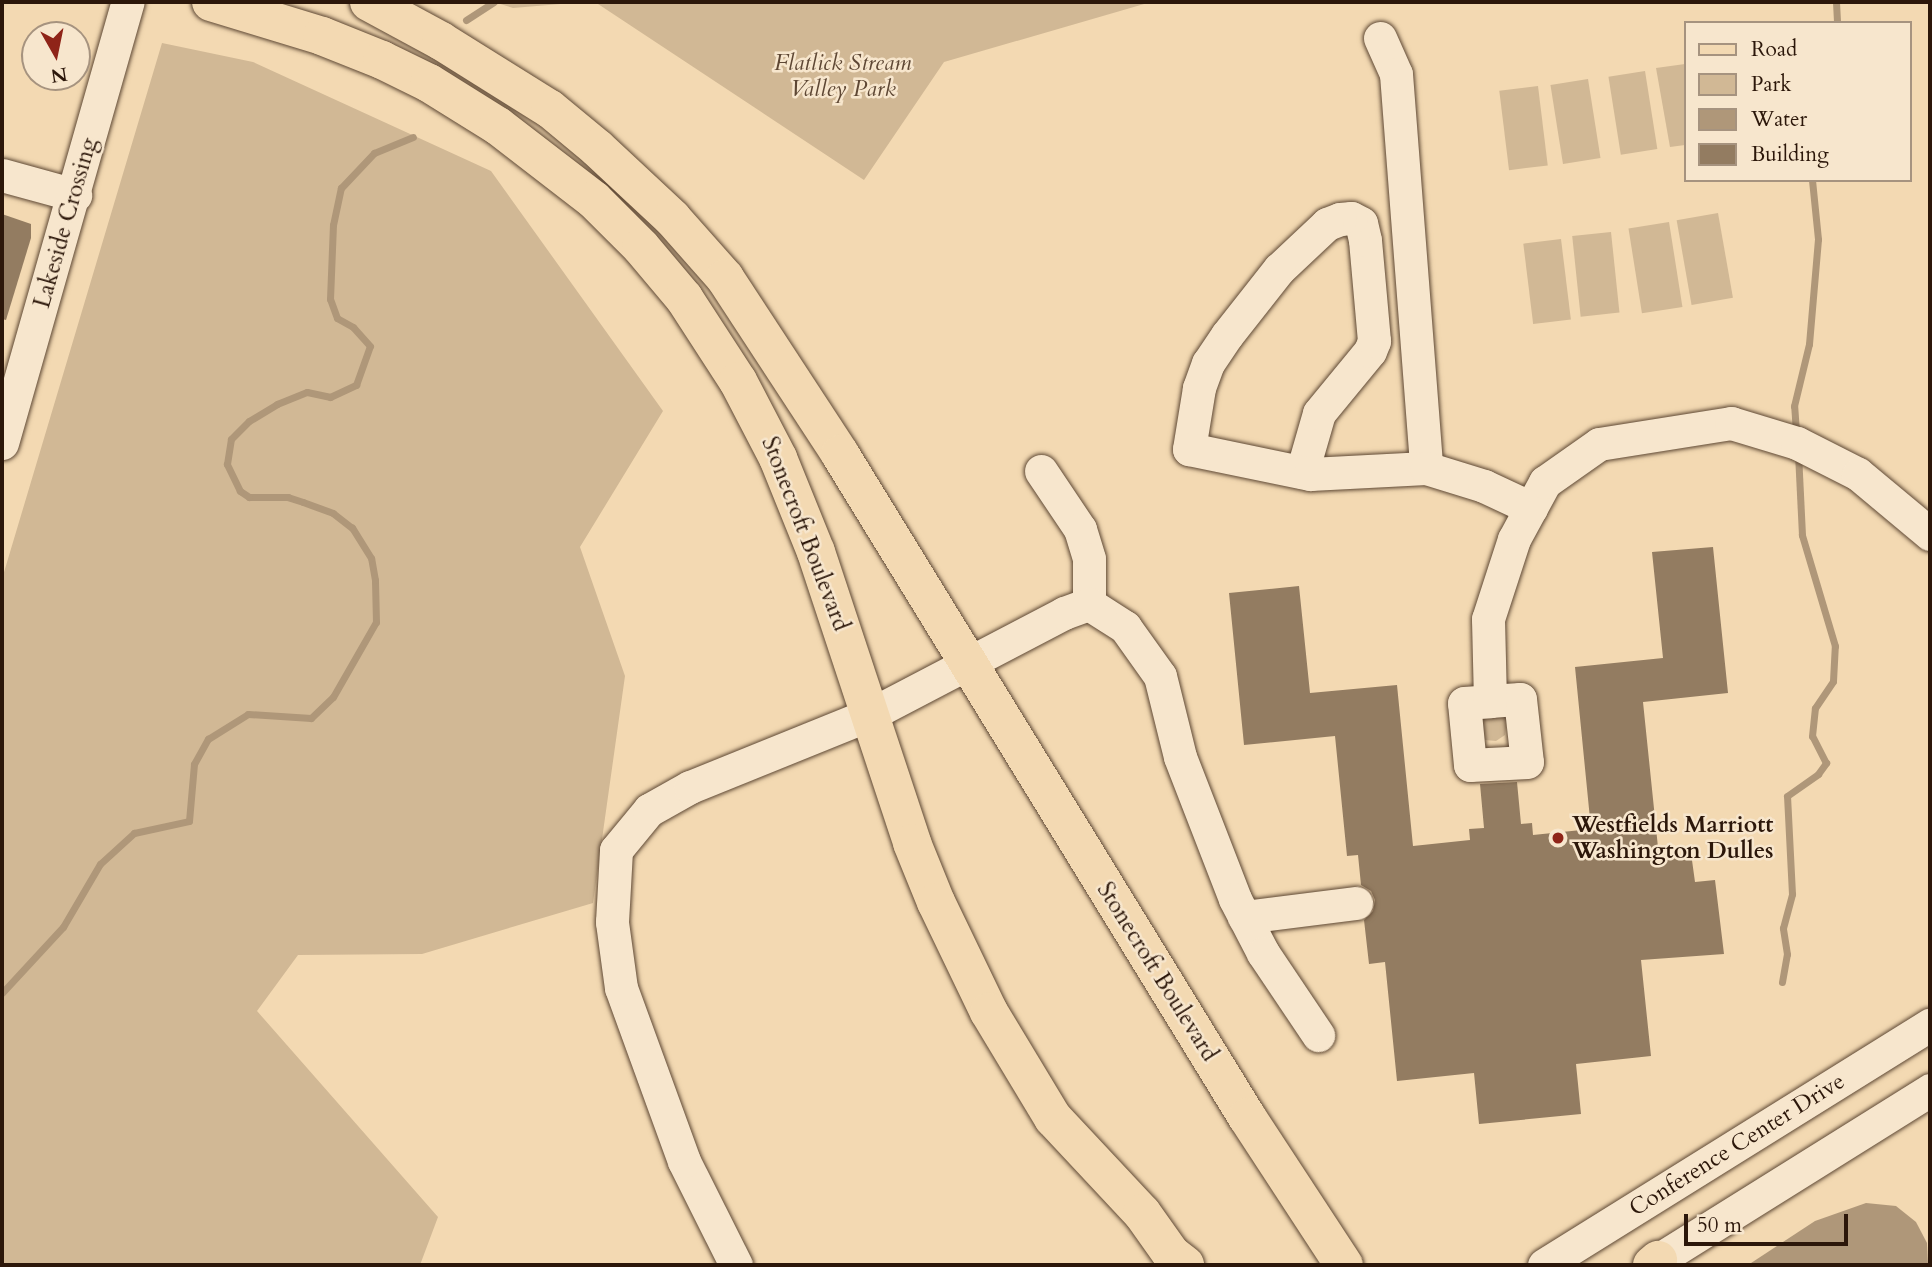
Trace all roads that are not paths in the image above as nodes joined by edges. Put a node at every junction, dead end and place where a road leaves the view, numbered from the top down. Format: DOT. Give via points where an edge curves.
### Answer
graph roads {
  1 [pos="128,2"];
  2 [pos="211,2"];
  3 [pos="369,2"];
  4 [pos="1380,38"];
  5 [pos="2,175"];
  6 [pos="75,195"];
  7 [pos="11,378"];
  8 [pos="2,443"];
  9 [pos="1426,468"];
  10 [pos="1041,471"];
  11 [pos="1302,472"];
  12 [pos="1531,508"];
  13 [pos="1930,534"];
  14 [pos="1089,604"];
  15 [pos="968,666"];
  16 [pos="1489,701"];
  17 [pos="871,715"];
  18 [pos="1356,903"];
  19 [pos="1244,917"];
  20 [pos="1930,1025"];
  21 [pos="1318,1035"];
  22 [pos="1930,1090"];
  23 [pos="1322,1232"];
  24 [pos="1179,1262"];
  25 [pos="1653,1264"];
  26 [pos="736,1265"];
  27 [pos="1344,1265"];
  28 [pos="1369,1265"];
  29 [pos="1544,1265"];
  1 -- 6 [label="street, Lakeside Crossing"];
  2 -- 17 [label="main road, Stonecroft Boulevard" via="322,36 429,83 498,126 563,175 641,247 684,298 763,424 816,552"];
  3 -- 15 [label="main road, Stonecroft Boulevard" via="550,109 672,218 724,278 768,342"];
  4 -- 9 [label="street" via="1396,74"];
  5 -- 6 [label="street"];
  6 -- 7 [label="street, Lakeside Crossing"];
  7 -- 8 [label="street, Lakeside Crossing"];
  9 -- 11 [label="street"];
  9 -- 12 [label="street" via="1484,486"];
  10 -- 14 [label="street" via="1080,529 1089,559"];
  11 -- 11 [label="street" via="1189,449 1193,415 1208,363 1259,292 1328,224 1351,218 1361,223 1365,240 1374,341 1319,413"];
  12 -- 13 [label="street" via="1545,482 1598,444 1731,423 1797,443 1858,474"];
  12 -- 16 [label="street" via="1514,539 1488,620"];
  14 -- 15 [label="street"];
  14 -- 19 [label="street" via="1125,628 1160,676 1180,757"];
  15 -- 17 [label="street"];
  15 -- 23 [label="main road, Stonecroft Boulevard"];
  17 -- 24 [label="main road, Stonecroft Boulevard" via="912,843 989,1012 1054,1118 1142,1213"];
  17 -- 26 [label="street" via="690,787 649,810 616,850 612,922 621,988 684,1161"];
  18 -- 19 [label="street"];
  19 -- 21 [label="street"];
  20 -- 29 [label="street, Conference Center Drive"];
  22 -- 25 [label="street"];
  23 -- 27 [label="main road, Stonecroft Boulevard"];
  23 -- 28 [label="main road"];
}
